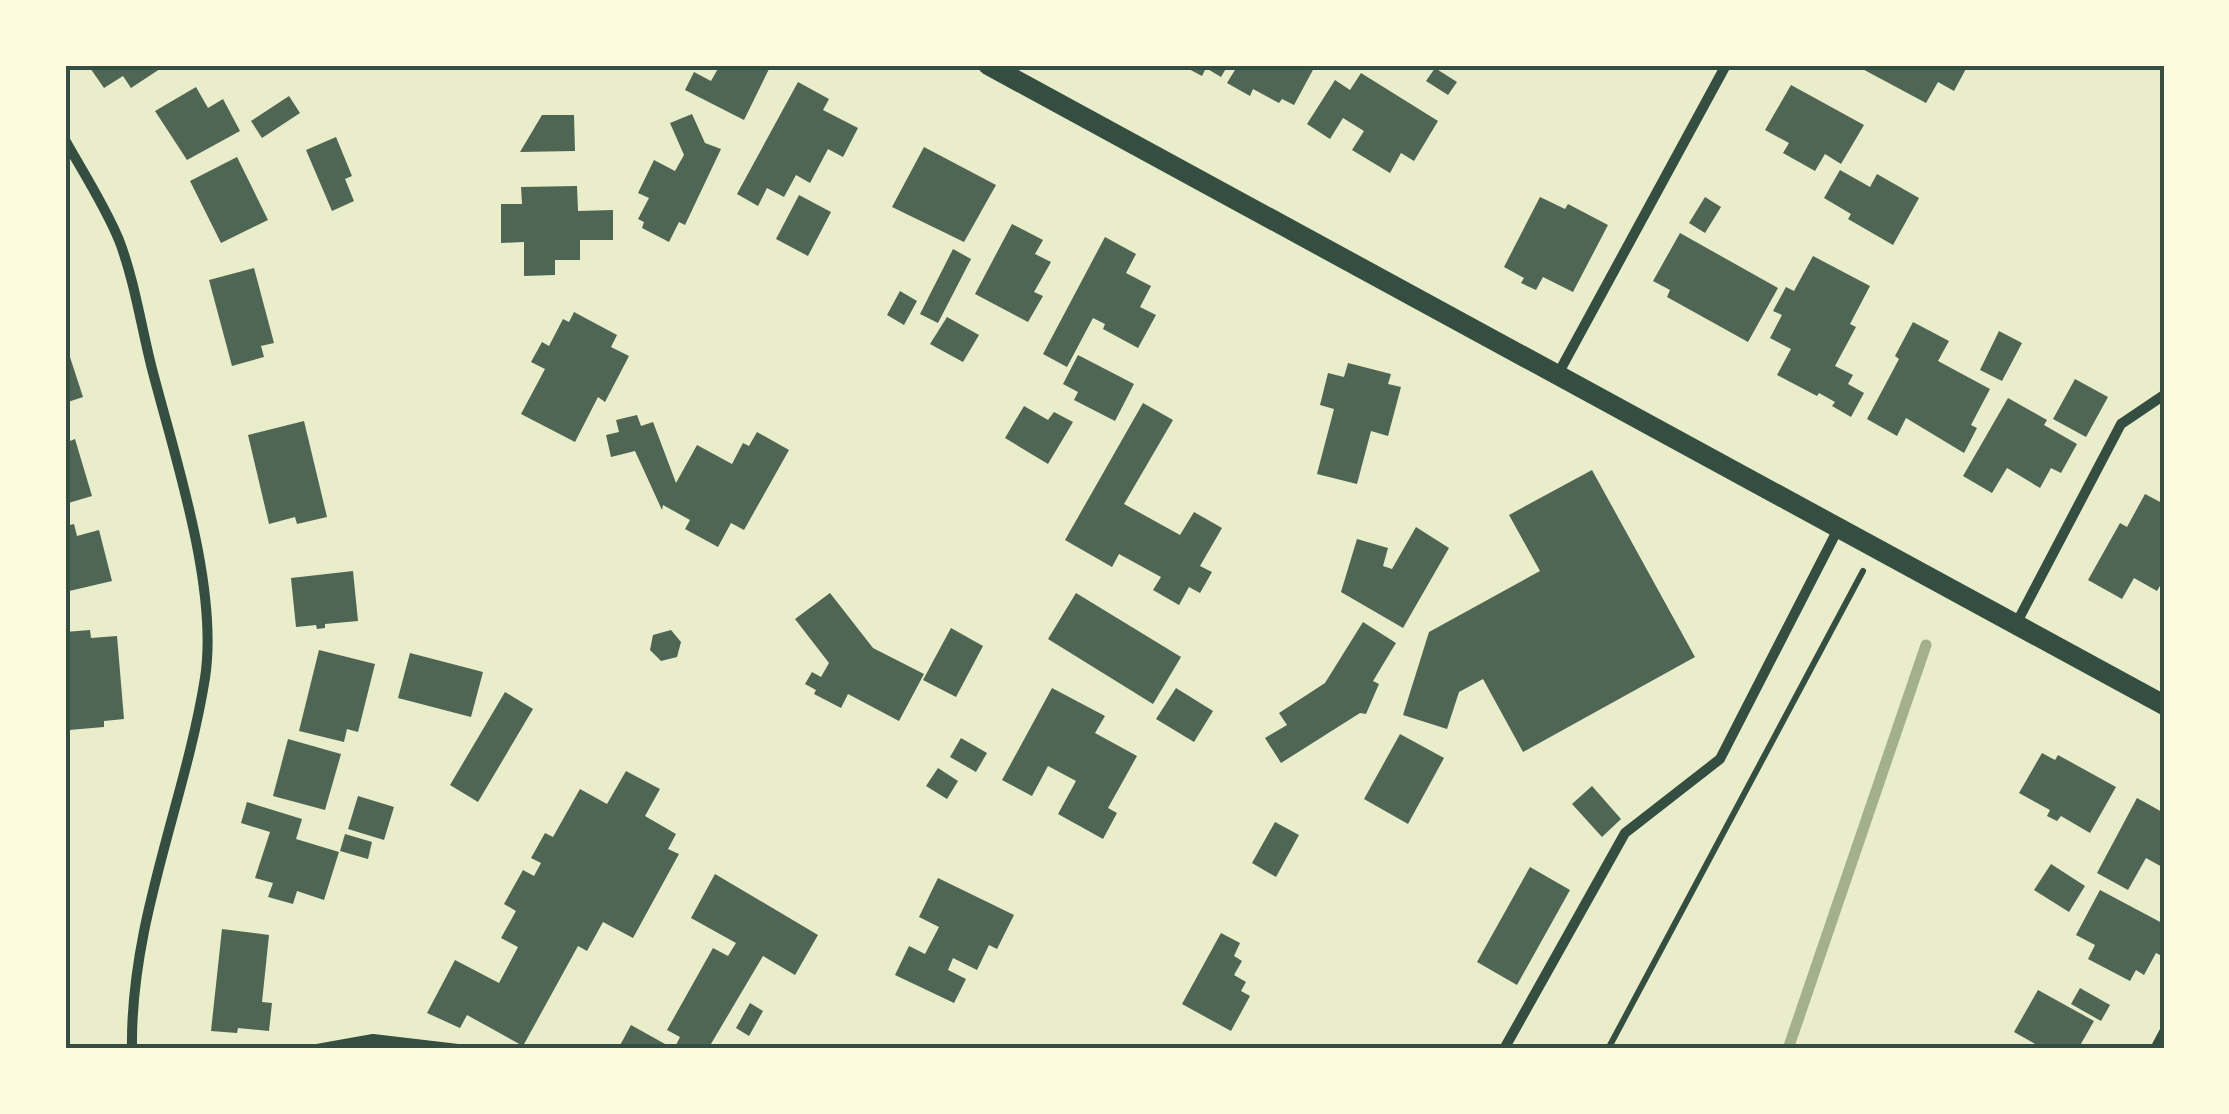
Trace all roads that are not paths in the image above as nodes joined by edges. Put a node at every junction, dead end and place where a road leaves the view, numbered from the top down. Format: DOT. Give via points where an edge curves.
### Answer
graph roads {
  1 [pos="988,65"];
  2 [pos="1726,65"];
  3 [pos="65,140"];
  4 [pos="1558,374"];
  5 [pos="2164,394"];
  6 [pos="1839,528"];
  7 [pos="2016,624"];
  8 [pos="2164,705"];
  9 [pos="2164,1032"];
  10 [pos="132,1049"];
  11 [pos="317,1049"];
  12 [pos="458,1049"];
  13 [pos="1504,1049"];
  14 [pos="2155,1049"];
  1 -- 4 [label="main road"];
  2 -- 4 [label="street"];
  3 -- 10 [label="street" via="119,240 189,520 208,633 194,731 139,946"];
  4 -- 6 [label="main road"];
  5 -- 7 [label="street" via="2121,424"];
  6 -- 7 [label="main road"];
  6 -- 13 [label="street" via="1720,759 1626,833"];
  7 -- 8 [label="main road"];
  9 -- 14 [label="street"];
  11 -- 12 [label="street" via="373,1040"];
}
